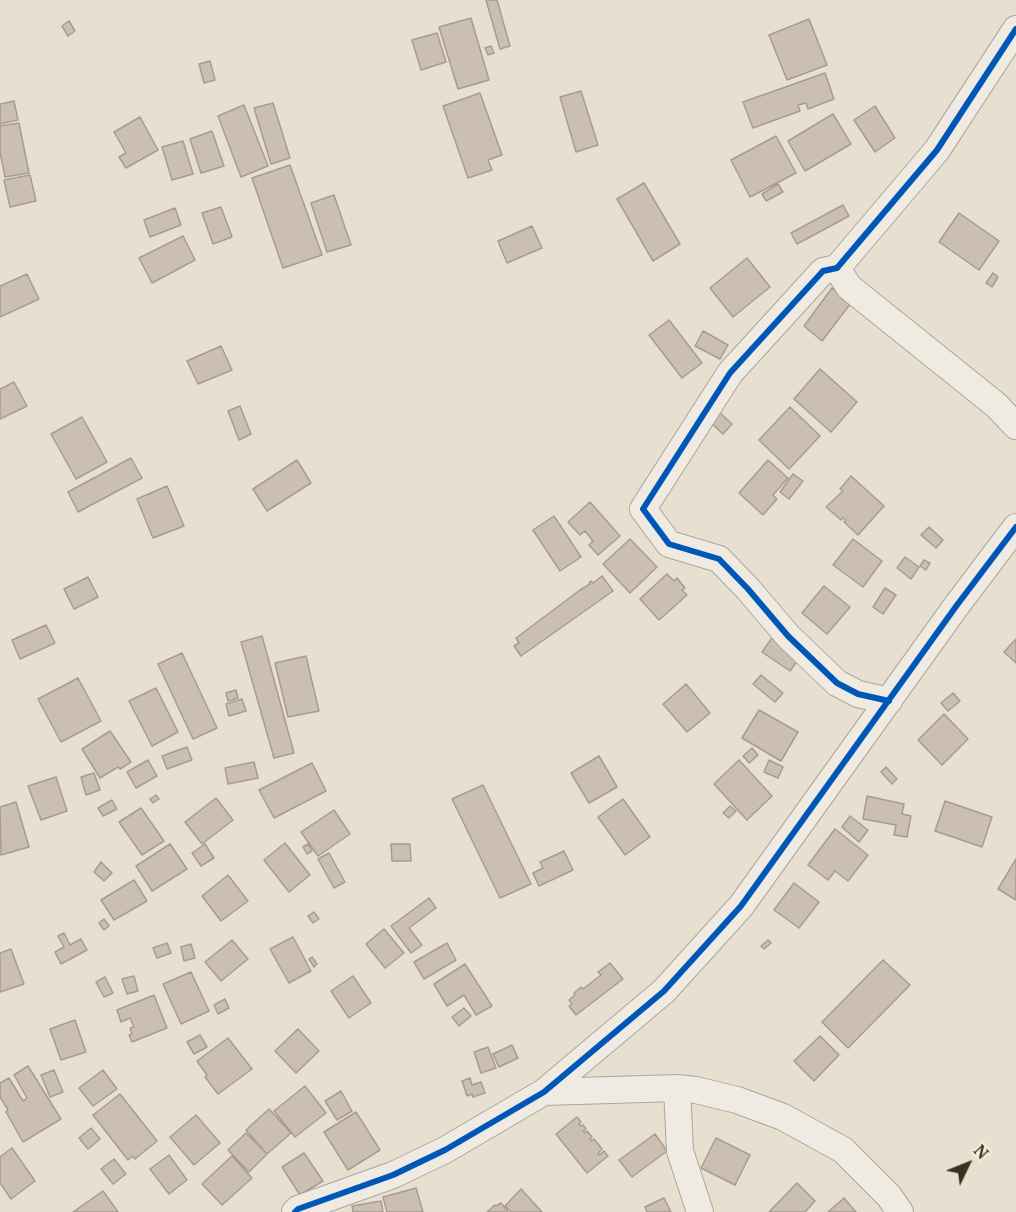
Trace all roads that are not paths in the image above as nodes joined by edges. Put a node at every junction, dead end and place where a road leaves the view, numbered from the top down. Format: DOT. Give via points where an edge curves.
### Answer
graph roads {
  1 [pos="1016,29"];
  2 [pos="837,268"];
  3 [pos="1016,426"];
  4 [pos="1016,527"];
  5 [pos="889,701"];
  6 [pos="677,1088"];
  7 [pos="544,1092"];
  8 [pos="295,1212"];
  9 [pos="700,1212"];
  10 [pos="900,1212"];
  1 -- 2 [label="street" via="937,150"];
  2 -- 3 [label="street" via="849,287 996,405"];
  2 -- 5 [label="street" via="823,271 730,373 643,509 669,544 719,559 788,636 837,683 858,694"];
  4 -- 5 [label="street"];
  5 -- 7 [label="street" via="733,914 664,992"];
  6 -- 7 [label="street"];
  6 -- 9 [label="street" via="680,1151"];
  6 -- 10 [label="street" via="737,1100 783,1117 843,1150"];
  7 -- 8 [label="street" via="445,1150 393,1175"];
}
